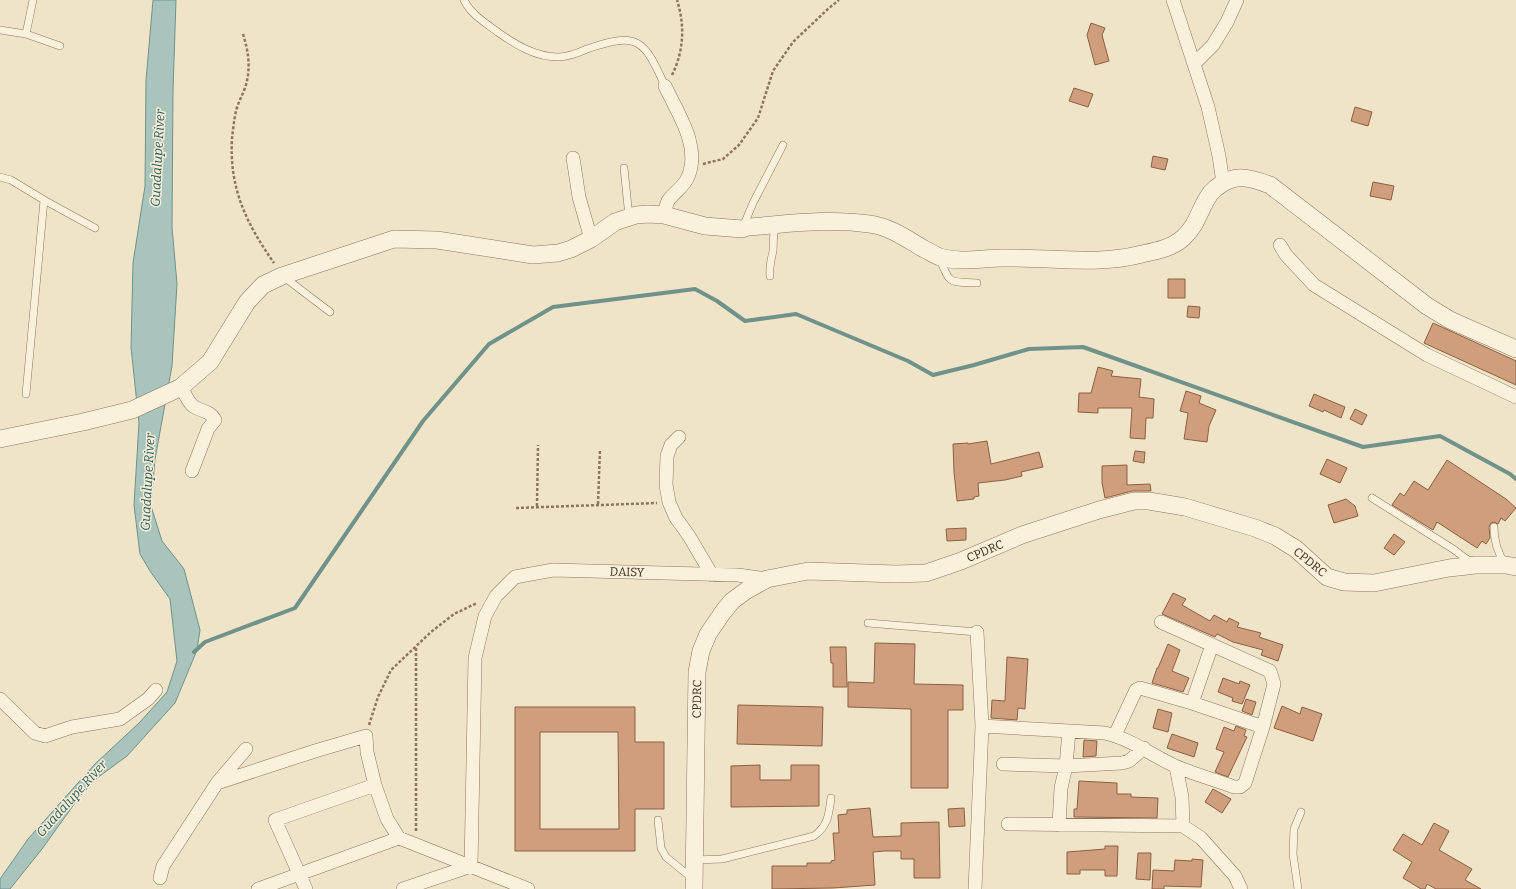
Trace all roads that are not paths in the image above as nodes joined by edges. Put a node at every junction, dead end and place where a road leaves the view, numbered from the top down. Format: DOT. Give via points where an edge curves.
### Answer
graph roads {
  1 [pos="32,0"];
  2 [pos="464,0"];
  3 [pos="1173,0"];
  4 [pos="1237,0"];
  5 [pos="0,30"];
  6 [pos="26,34"];
  7 [pos="60,46"];
  8 [pos="1194,64"];
  9 [pos="665,86"];
  10 [pos="782,145"];
  11 [pos="573,158"];
  12 [pos="624,168"];
  13 [pos="0,176"];
  14 [pos="1223,182"];
  15 [pos="44,200"];
  16 [pos="664,216"];
  17 [pos="629,217"];
  18 [pos="776,225"];
  19 [pos="95,228"];
  20 [pos="742,229"];
  21 [pos="591,239"];
  22 [pos="1280,245"];
  23 [pos="939,257"];
  24 [pos="282,276"];
  25 [pos="770,276"];
  26 [pos="977,283"];
  27 [pos="330,312"];
  28 [pos="1516,349"];
  29 [pos="177,389"];
  30 [pos="26,394"];
  31 [pos="1516,397"];
  32 [pos="678,437"];
  33 [pos="0,439"];
  34 [pos="192,471"];
  35 [pos="1372,498"];
  36 [pos="1494,527"];
  37 [pos="1476,565"];
  38 [pos="1511,566"];
  39 [pos="712,575"];
  40 [pos="767,579"];
  41 [pos="1161,622"];
  42 [pos="868,623"];
  43 [pos="977,632"];
  44 [pos="1212,645"];
  45 [pos="156,690"];
  46 [pos="0,699"];
  47 [pos="1192,703"];
  48 [pos="982,726"];
  49 [pos="1263,727"];
  50 [pos="1069,731"];
  51 [pos="1115,735"];
  52 [pos="1144,748"];
  53 [pos="246,749"];
  54 [pos="1004,764"];
  55 [pos="1066,766"];
  56 [pos="1176,766"];
  57 [pos="217,783"];
  58 [pos="375,785"];
  59 [pos="831,798"];
  60 [pos="1301,812"];
  61 [pos="658,820"];
  62 [pos="1008,824"];
  63 [pos="1059,825"];
  64 [pos="1183,826"];
  65 [pos="399,838"];
  66 [pos="695,860"];
  67 [pos="471,866"];
  68 [pos="300,875"];
  69 [pos="160,878"];
  70 [pos="694,884"];
  71 [pos="258,889"];
  72 [pos="306,889"];
  73 [pos="403,889"];
  74 [pos="528,889"];
  75 [pos="975,889"];
  76 [pos="1241,889"];
  77 [pos="1298,889"];
  1 -- 6 [label="lane"];
  2 -- 9 [label="lane" via="478,18 516,44 548,56 572,55 618,40 634,42 647,51"];
  3 -- 8 [label="street"];
  4 -- 8 [label="street" via="1213,45"];
  5 -- 6 [label="lane"];
  6 -- 7 [label="lane"];
  8 -- 14 [label="street" via="1208,107"];
  9 -- 16 [label="street" via="690,140 691,165 684,185 667,202"];
  10 -- 20 [label="lane"];
  11 -- 21 [label="street" via="579,197"];
  12 -- 17 [label="lane"];
  13 -- 15 [label="lane"];
  14 -- 23 [label="street" via="1210,194 1193,227 1182,239 1170,247 1140,255 1092,261 1018,258 964,260"];
  14 -- 28 [label="street" via="1233,178 1245,178 1256,179 1270,185 1427,306 1450,320"];
  15 -- 19 [label="lane"];
  15 -- 30 [label="lane"];
  16 -- 17 [label="street" via="648,214"];
  16 -- 20 [label="street" via="705,226"];
  17 -- 21 [label="street" via="615,222"];
  18 -- 20 [label="street"];
  18 -- 23 [label="street" via="827,222 869,224 891,230"];
  18 -- 25 [label="lane" via="769,267"];
  21 -- 24 [label="street" via="558,253 533,255 437,240 394,239"];
  22 -- 31 [label="street" via="1314,285 1427,355"];
  23 -- 26 [label="lane" via="946,276 951,280"];
  24 -- 27 [label="lane"];
  24 -- 29 [label="street" via="263,285 247,302 210,362"];
  29 -- 33 [label="street" via="132,410"];
  29 -- 34 [label="street" via="194,407 208,412 215,420 208,429"];
  32 -- 39 [label="street" via="667,456 666,485 669,502 676,518"];
  35 -- 37 [label="lane"];
  36 -- 38 [label="lane" via="1494,539 1499,555"];
  37 -- 38 [label="street, CPDRC"];
  37 -- 40 [label="street, CPDRC" via="1374,583 1344,582 1327,577 1296,549 1276,536 1256,528 1185,507 1134,501 1022,536 926,573 808,571"];
  39 -- 40 [label="street, DAISY"];
  39 -- 67 [label="street, DAISY" via="553,570 515,577 496,596 485,616 474,658"];
  40 -- 66 [label="street, CPDRC" via="732,601 708,634 701,651 697,672"];
  41 -- 44 [label="street"];
  42 -- 43 [label="lane"];
  43 -- 48 [label="street"];
  44 -- 47 [label="street"];
  44 -- 49 [label="street" via="1270,671 1274,684"];
  45 -- 46 [label="street" via="120,719 72,727 45,736 35,733"];
  47 -- 49 [label="street"];
  47 -- 51 [label="street" via="1140,688 1136,690"];
  48 -- 50 [label="street"];
  48 -- 75 [label="street"];
  49 -- 56 [label="street" via="1245,783 1240,787"];
  50 -- 51 [label="street" via="1105,732"];
  50 -- 55 [label="street"];
  51 -- 52 [label="street"];
  52 -- 55 [label="street" via="1129,761 1122,763"];
  52 -- 56 [label="street"];
  53 -- 57 [label="street"];
  54 -- 55 [label="street"];
  55 -- 63 [label="street" via="1061,788"];
  56 -- 64 [label="street" via="1182,797"];
  57 -- 58 [label="street" via="366,736"];
  57 -- 69 [label="street" via="163,866"];
  58 -- 65 [label="street" via="387,819"];
  58 -- 68 [label="street" via="275,820"];
  59 -- 66 [label="lane" via="828,820 814,836 722,859"];
  60 -- 77 [label="lane" via="1294,830 1293,848"];
  61 -- 70 [label="lane" via="660,848"];
  62 -- 63 [label="street"];
  63 -- 64 [label="street"];
  64 -- 76 [label="street" via="1201,838 1234,876"];
  65 -- 67 [label="street"];
  65 -- 68 [label="street"];
  66 -- 70 [label="street, CPDRC"];
  67 -- 73 [label="street"];
  67 -- 74 [label="street"];
  68 -- 71 [label="street"];
  68 -- 72 [label="street"];
}
